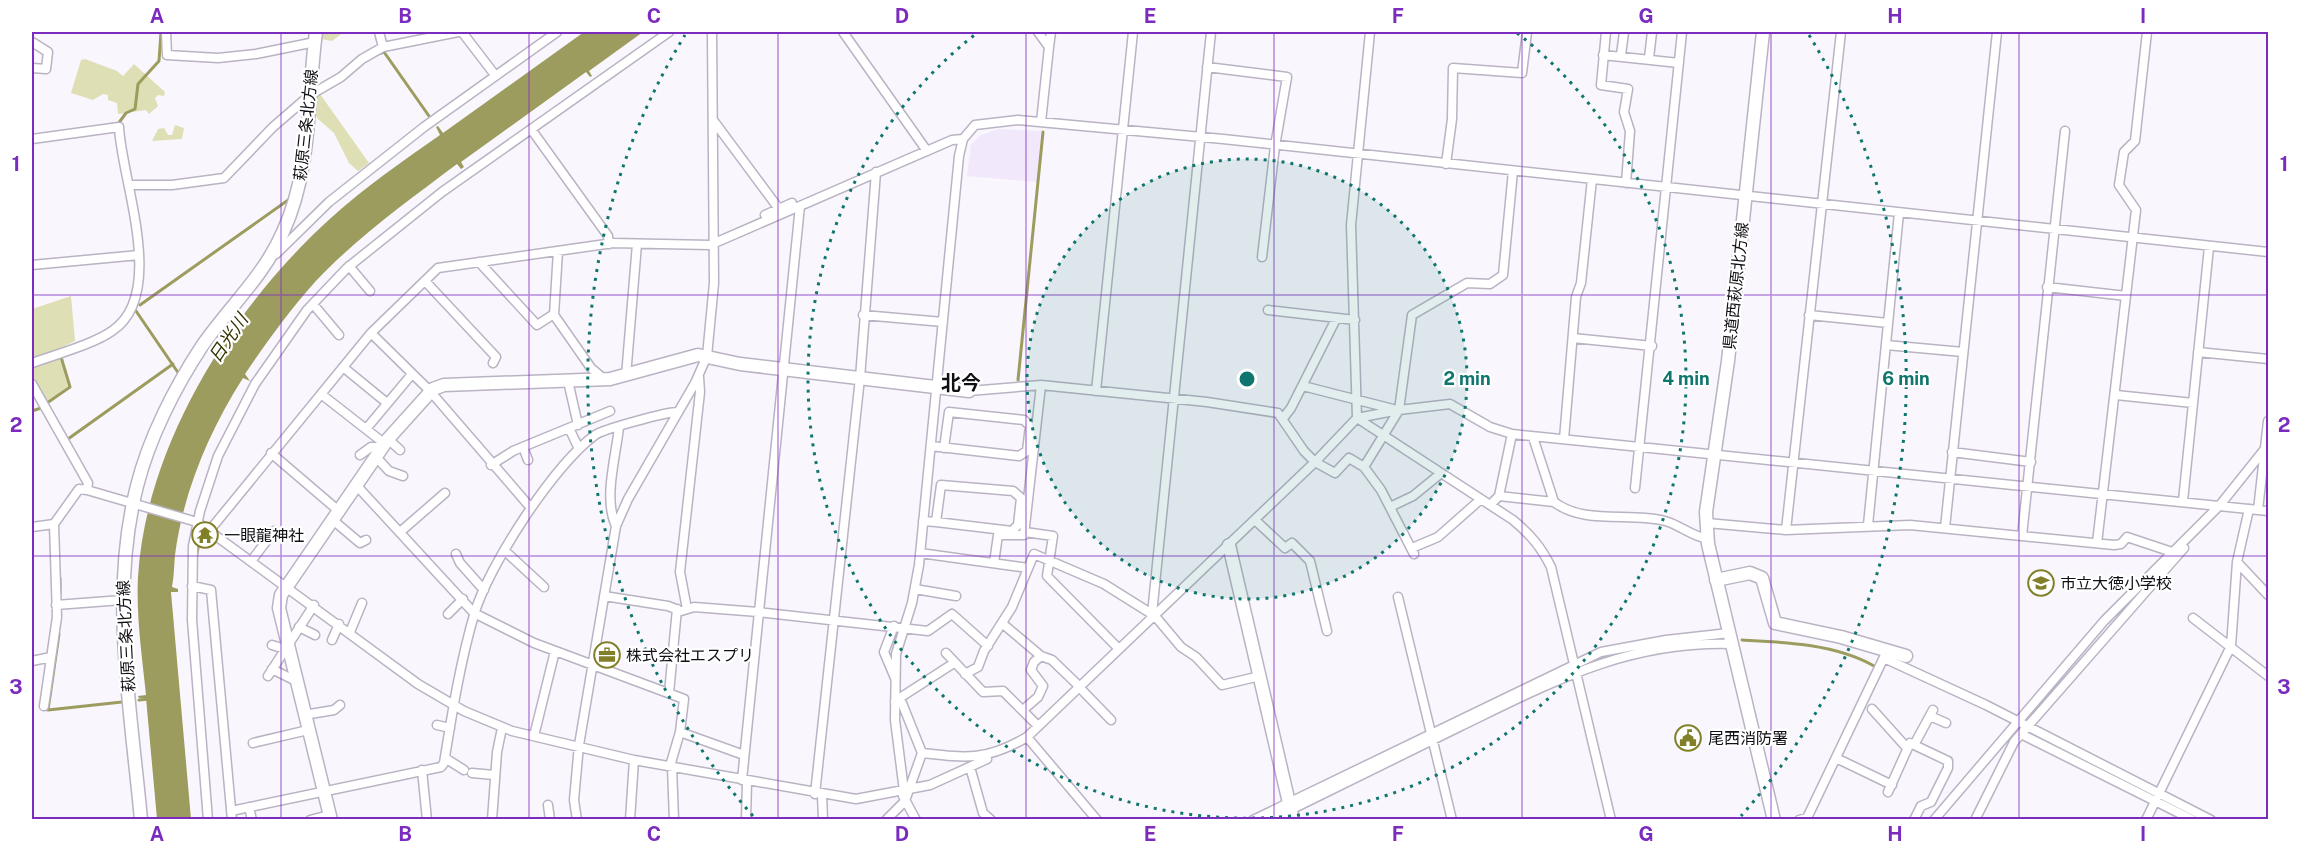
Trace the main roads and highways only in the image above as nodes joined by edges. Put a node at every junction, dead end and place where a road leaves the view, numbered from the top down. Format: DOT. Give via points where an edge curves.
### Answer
graph roads {
  1 [pos="1763,32"];
  2 [pos="315,37"];
  3 [pos="969,391"];
  4 [pos="1229,545"];
  5 [pos="1716,580"];
  6 [pos="1906,656"];
  7 [pos="1290,808"];
  8 [pos="330,817"];
  9 [pos="141,819"];
  10 [pos="1774,819"];
  1 -- 5 [label="main road, 県道西萩原北方線" via="1707,523"];
  2 -- 9 [label="main road, 萩原三条北方線" via="303,178 282,234 263,269 202,347 174,396 147,455 126,547 122,600"];
  3 -- 8 [label="main road" via="706,356 684,357 604,380 468,383 444,385 430,392 383,447 286,585 279,608"];
  4 -- 7 [label="main road"];
  5 -- 6 [label="main road" via="1750,573 1762,578 1775,623"];
  5 -- 10 [label="main road, 県道西萩原北方線"];
}
